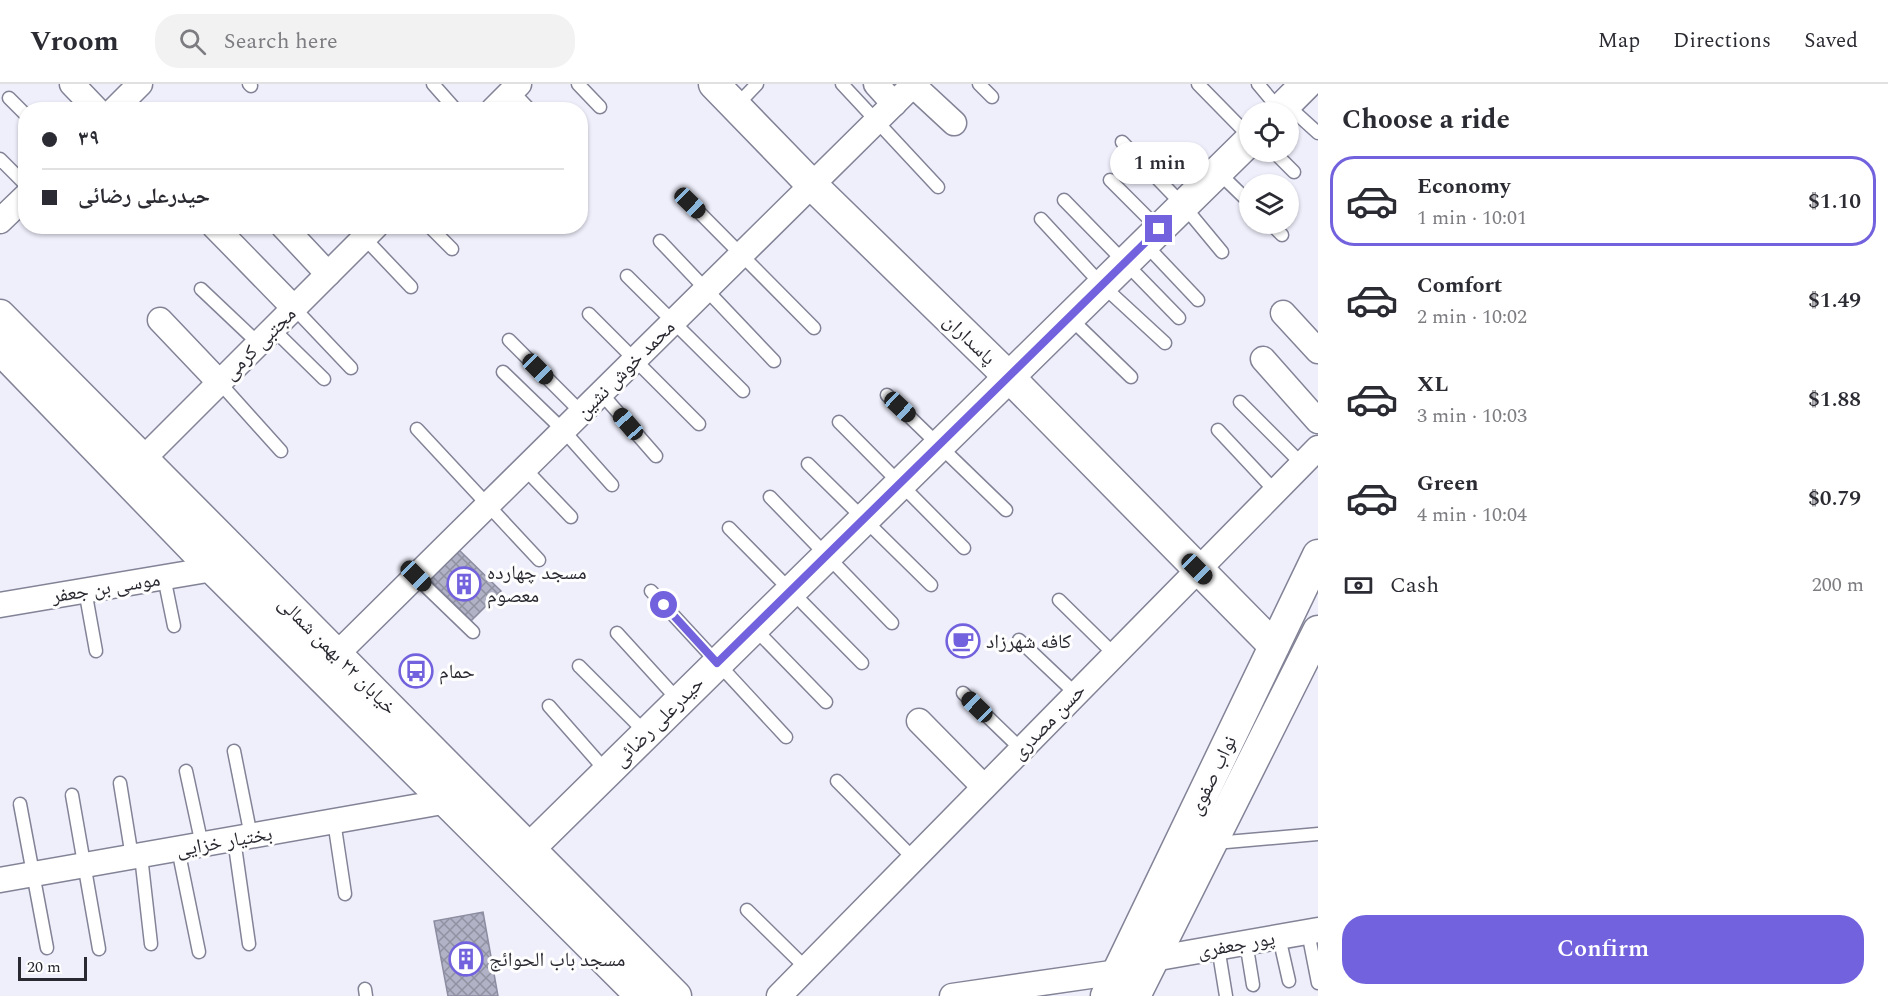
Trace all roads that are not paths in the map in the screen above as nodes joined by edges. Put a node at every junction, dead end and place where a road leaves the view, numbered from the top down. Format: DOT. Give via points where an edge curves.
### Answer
graph roads {
  1 [pos="72,84"];
  2 [pos="140,84"];
  3 [pos="433,84"];
  4 [pos="578,84"];
  5 [pos="714,84"];
  6 [pos="757,84"];
  7 [pos="842,84"];
  8 [pos="876,84"];
  9 [pos="914,84"];
  10 [pos="979,84"];
  11 [pos="1198,84"];
  12 [pos="1258,84"];
  13 [pos="512,86"];
  14 [pos="1294,96"];
  15 [pos="992,97"];
  16 [pos="9,98"];
  17 [pos="89,102"];
  18 [pos="122,102"];
  19 [pos="449,102"];
  20 [pos="499,102"];
  21 [pos="524,102"];
  22 [pos="894,104"];
  23 [pos="736,106"];
  24 [pos="18,107"];
  25 [pos="600,107"];
  26 [pos="877,121"];
  27 [pos="954,123"];
  28 [pos="1239,127"];
  29 [pos="1318,134"];
  30 [pos="1122,142"];
  31 [pos="1239,150"];
  32 [pos="0,159"];
  33 [pos="1284,162"];
  34 [pos="1218,171"];
  35 [pos="1294,172"];
  36 [pos="18,177"];
  37 [pos="1110,180"];
  38 [pos="811,184"];
  39 [pos="938,187"];
  40 [pos="1239,192"];
  41 [pos="1064,200"];
  42 [pos="690,203"];
  43 [pos="18,204"];
  44 [pos="1183,205"];
  45 [pos="1041,219"];
  46 [pos="0,221"];
  47 [pos="222,234"];
  48 [pos="290,234"];
  49 [pos="361,234"];
  50 [pos="367,234"];
  51 [pos="437,234"];
  52 [pos="660,240"];
  53 [pos="1143,245"];
  54 [pos="452,249"];
  55 [pos="1222,252"];
  56 [pos="742,254"];
  57 [pos="328,274"];
  58 [pos="627,276"];
  59 [pos="1102,285"];
  60 [pos="411,286"];
  61 [pos="707,288"];
  62 [pos="201,289"];
  63 [pos="1198,300"];
  64 [pos="294,308"];
  65 [pos="1283,313"];
  66 [pos="589,314"];
  67 [pos="0,315"];
  68 [pos="1069,317"];
  69 [pos="1179,318"];
  70 [pos="160,320"];
  71 [pos="672,322"];
  72 [pos="814,328"];
  73 [pos="265,336"];
  74 [pos="509,340"];
  75 [pos="1165,343"];
  76 [pos="0,349"];
  77 [pos="1318,351"];
  78 [pos="634,359"];
  79 [pos="1263,359"];
  80 [pos="774,361"];
  81 [pos="351,368"];
  82 [pos="503,372"];
  83 [pos="1009,377"];
  84 [pos="1131,377"];
  85 [pos="324,379"];
  86 [pos="219,382"];
  87 [pos="743,391"];
  88 [pos="601,393"];
  89 [pos="887,395"];
  90 [pos="1240,402"];
  91 [pos="581,412"];
  92 [pos="1318,421"];
  93 [pos="840,423"];
  94 [pos="699,424"];
  95 [pos="417,429"];
  96 [pos="563,430"];
  97 [pos="1218,430"];
  98 [pos="940,444"];
  99 [pos="281,450"];
  100 [pos="656,456"];
  101 [pos="1310,456"];
  102 [pos="143,459"];
  103 [pos="808,464"];
  104 [pos="524,468"];
  105 [pos="901,482"];
  106 [pos="612,485"];
  107 [pos="1275,490"];
  108 [pos="770,497"];
  109 [pos="488,504"];
  110 [pos="1006,510"];
  111 [pos="571,517"];
  112 [pos="863,520"];
  113 [pos="729,528"];
  114 [pos="964,548"];
  115 [pos="827,555"];
  116 [pos="1318,555"];
  117 [pos="538,560"];
  118 [pos="213,569"];
  119 [pos="1197,569"];
  120 [pos="416,576"];
  121 [pos="164,577"];
  122 [pos="931,585"];
  123 [pos="85,590"];
  124 [pos="651,591"];
  125 [pos="791,591"];
  126 [pos="1059,600"];
  127 [pos="0,604"];
  128 [pos="892,623"];
  129 [pos="174,626"];
  130 [pos="753,628"];
  131 [pos="473,633"];
  132 [pos="617,633"];
  133 [pos="1020,640"];
  134 [pos="1316,641"];
  135 [pos="1274,646"];
  136 [pos="96,651"];
  137 [pos="337,654"];
  138 [pos="1114,654"];
  139 [pos="717,663"];
  140 [pos="862,663"];
  141 [pos="579,666"];
  142 [pos="963,693"];
  143 [pos="1075,693"];
  144 [pos="679,701"];
  145 [pos="826,702"];
  146 [pos="549,706"];
  147 [pos="919,721"];
  148 [pos="646,733"];
  149 [pos="786,737"];
  150 [pos="1021,748"];
  151 [pos="234,751"];
  152 [pos="186,771"];
  153 [pos="607,772"];
  154 [pos="837,781"];
  155 [pos="120,783"];
  156 [pos="984,787"];
  157 [pos="72,795"];
  158 [pos="448,801"];
  159 [pos="20,804"];
  160 [pos="334,821"];
  161 [pos="1318,834"];
  162 [pos="242,838"];
  163 [pos="1211,843"];
  164 [pos="202,845"];
  165 [pos="530,848"];
  166 [pos="178,849"];
  167 [pos="136,856"];
  168 [pos="914,859"];
  169 [pos="85,866"];
  170 [pos="35,874"];
  171 [pos="0,880"];
  172 [pos="345,894"];
  173 [pos="747,910"];
  174 [pos="1313,931"];
  175 [pos="1279,937"];
  176 [pos="1246,942"];
  177 [pos="151,944"];
  178 [pos="249,944"];
  179 [pos="1218,947"];
  180 [pos="47,948"];
  181 [pos="99,949"];
  182 [pos="199,952"];
  183 [pos="1153,958"];
  184 [pos="806,968"];
  185 [pos="1289,981"];
  186 [pos="1318,983"];
  187 [pos="1112,984"];
  188 [pos="1253,985"];
  189 [pos="641,996"];
  190 [pos="676,996"];
  191 [pos="779,996"];
  192 [pos="952,996"];
  193 [pos="1135,996"];
  194 [pos="1226,996"];
  1 -- 17 [label="street"];
  2 -- 18 [label="street"];
  3 -- 19 [label="lane"];
  4 -- 25 [label="lane"];
  5 -- 23 [label="street, پاسداران"];
  6 -- 23 [label="lane"];
  7 -- 26 [label="lane"];
  8 -- 22 [label="street"];
  9 -- 22 [label="street, محمد خوش نشین"];
  9 -- 27 [label="street"];
  10 -- 15 [label="lane"];
  11 -- 28 [label="lane"];
  12 -- 14 [label="lane"];
  13 -- 20 [label="street"];
  13 -- 21 [label="lane"];
  14 -- 29 [label="lane"];
  16 -- 24 [label="lane"];
  22 -- 26 [label="street, محمد خوش نشین"];
  23 -- 38 [label="street, پاسداران"];
  26 -- 38 [label="street, محمد خوش نشین"];
  26 -- 39 [label="lane"];
  30 -- 44 [label="lane"];
  31 -- 34 [label="street, حیدرعلی رضائی"];
  32 -- 36 [label="lane"];
  33 -- 35 [label="lane"];
  34 -- 40 [label="lane"];
  34 -- 44 [label="street, حیدرعلی رضائی"];
  37 -- 53 [label="lane"];
  38 -- 56 [label="street, محمد خوش نشین"];
  38 -- 83 [label="street, پاسداران"];
  41 -- 53 [label="lane"];
  42 -- 56 [label="lane"];
  43 -- 46 [label="street"];
  44 -- 53 [label="street, حیدرعلی رضائی"];
  44 -- 55 [label="lane"];
  45 -- 59 [label="lane"];
  47 -- 64 [label="street"];
  48 -- 57 [label="street"];
  49 -- 57 [label="street, مجتبی کرمی"];
  50 -- 60 [label="lane"];
  51 -- 54 [label="lane"];
  52 -- 61 [label="lane"];
  53 -- 59 [label="street, حیدرعلی رضائی"];
  53 -- 63 [label="lane"];
  53 -- 69 [label="lane"];
  56 -- 61 [label="street, محمد خوش نشین"];
  56 -- 72 [label="lane"];
  57 -- 64 [label="street, مجتبی کرمی"];
  58 -- 71 [label="lane"];
  59 -- 68 [label="street, حیدرعلی رضائی"];
  59 -- 75 [label="lane"];
  61 -- 71 [label="street, محمد خوش نشین"];
  61 -- 80 [label="lane"];
  62 -- 73 [label="lane"];
  64 -- 73 [label="street, مجتبی کرمی"];
  64 -- 81 [label="lane"];
  65 -- 77 [label="street"];
  66 -- 78 [label="lane"];
  67 -- 102 [label="street, خیابان ۲۲ بهمن شمالی"];
  68 -- 83 [label="street, حیدرعلی رضائی"];
  68 -- 84 [label="lane"];
  70 -- 86 [label="street"];
  71 -- 78 [label="street, محمد خوش نشین"];
  71 -- 87 [label="lane"];
  73 -- 85 [label="lane"];
  73 -- 86 [label="street, مجتبی کرمی"];
  74 -- 91 [label="lane"];
  76 -- 118 [label="street, خیابان ۲۲ بهمن شمالی"];
  78 -- 88 [label="street, محمد خوش نشین"];
  78 -- 94 [label="lane"];
  79 -- 92 [label="street"];
  82 -- 96 [label="lane"];
  83 -- 98 [label="street, حیدرعلی رضائی"];
  83 -- 119 [label="street, پاسداران"];
  86 -- 99 [label="lane"];
  86 -- 102 [label="street, مجتبی کرمی"];
  88 -- 91 [label="street, محمد خوش نشین"];
  88 -- 100 [label="lane"];
  89 -- 98 [label="lane"];
  90 -- 101 [label="lane"];
  91 -- 96 [label="street, محمد خوش نشین"];
  93 -- 105 [label="lane"];
  95 -- 109 [label="lane"];
  96 -- 104 [label="street, محمد خوش نشین"];
  96 -- 106 [label="lane"];
  97 -- 107 [label="lane"];
  98 -- 105 [label="street, حیدرعلی رضائی"];
  98 -- 110 [label="lane"];
  101 -- 107 [label="street, حسن مصدری"];
  102 -- 137 [label="street, خیابان ۲۲ بهمن شمالی"];
  103 -- 112 [label="lane"];
  104 -- 109 [label="street, محمد خوش نشین"];
  104 -- 111 [label="lane"];
  105 -- 112 [label="street, حیدرعلی رضائی"];
  105 -- 114 [label="lane"];
  107 -- 119 [label="street, حسن مصدری"];
  108 -- 115 [label="lane"];
  109 -- 117 [label="lane"];
  109 -- 120 [label="street, محمد خوش نشین"];
  112 -- 115 [label="street, حیدرعلی رضائی"];
  112 -- 122 [label="lane"];
  113 -- 125 [label="lane"];
  115 -- 125 [label="street, حیدرعلی رضائی"];
  115 -- 128 [label="lane"];
  116 -- 135 [label="street, نواب صفوی"];
  118 -- 121 [label="street, موسی بن جعفر"];
  118 -- 158 [label="street, خیابان ۲۲ بهمن شمالی"];
  119 -- 135 [label="street, پاسداران"];
  119 -- 138 [label="street, حسن مصدری"];
  120 -- 131 [label="lane"];
  120 -- 137 [label="street, محمد خوش نشین"];
  121 -- 123 [label="street, موسی بن جعفر"];
  121 -- 129 [label="lane"];
  123 -- 127 [label="street, موسی بن جعفر"];
  123 -- 136 [label="lane"];
  124 -- 139 [label="lane"];
  125 -- 130 [label="street, حیدرعلی رضائی"];
  125 -- 140 [label="lane"];
  126 -- 138 [label="lane"];
  130 -- 139 [label="street, حیدرعلی رضائی"];
  130 -- 145 [label="lane"];
  132 -- 144 [label="lane"];
  133 -- 143 [label="lane"];
  134 -- 163 [label="street, نواب صفوی"];
  135 -- 187 [label="street, نواب صفوی"];
  137 -- 165 [label="street, خیابان ۲۲ بهمن شمالی"];
  138 -- 143 [label="street, حسن مصدری"];
  139 -- 144 [label="street, حیدرعلی رضائی"];
  139 -- 149 [label="lane"];
  141 -- 148 [label="lane"];
  142 -- 150 [label="lane"];
  143 -- 150 [label="street, حسن مصدری"];
  144 -- 148 [label="street, حیدرعلی رضائی"];
  146 -- 153 [label="lane"];
  147 -- 156 [label="street"];
  148 -- 153 [label="street, حیدرعلی رضائی"];
  150 -- 156 [label="street, حسن مصدری"];
  151 -- 162 [label="lane"];
  152 -- 164 [label="lane"];
  153 -- 165 [label="street, حیدرعلی رضائی"];
  154 -- 168 [label="lane"];
  155 -- 167 [label="lane"];
  156 -- 168 [label="street, حسن مصدری"];
  157 -- 169 [label="lane"];
  158 -- 160 [label="street, بختیار خزایی"];
  158 -- 189 [label="street, خیابان ۲۲ بهمن شمالی"];
  159 -- 170 [label="lane"];
  160 -- 162 [label="street, بختیار خزایی"];
  160 -- 172 [label="lane"];
  161 -- 163 [label="lane"];
  162 -- 164 [label="street, بختیار خزایی"];
  162 -- 178 [label="lane"];
  163 -- 183 [label="street, نواب صفوی"];
  164 -- 166 [label="street, بختیار خزایی"];
  165 -- 190 [label="street, خیابان ۲۲ بهمن شمالی"];
  166 -- 167 [label="street, بختیار خزایی"];
  166 -- 182 [label="lane"];
  167 -- 169 [label="street, بختیار خزایی"];
  167 -- 177 [label="lane"];
  168 -- 184 [label="street, حسن مصدری"];
  169 -- 170 [label="street, بختیار خزایی"];
  169 -- 181 [label="lane"];
  170 -- 171 [label="street, بختیار خزایی"];
  170 -- 180 [label="lane"];
  173 -- 184 [label="lane"];
  174 -- 175 [label="street, پور جعفری"];
  174 -- 186 [label="lane"];
  175 -- 176 [label="street, پور جعفری"];
  175 -- 185 [label="lane"];
  176 -- 179 [label="street, پور جعفری"];
  176 -- 188 [label="lane"];
  179 -- 183 [label="street, پور جعفری"];
  179 -- 194 [label="lane"];
  183 -- 193 [label="street, نواب صفوی"];
  184 -- 191 [label="street, حسن مصدری"];
  187 -- 192 [label="street"];
}
